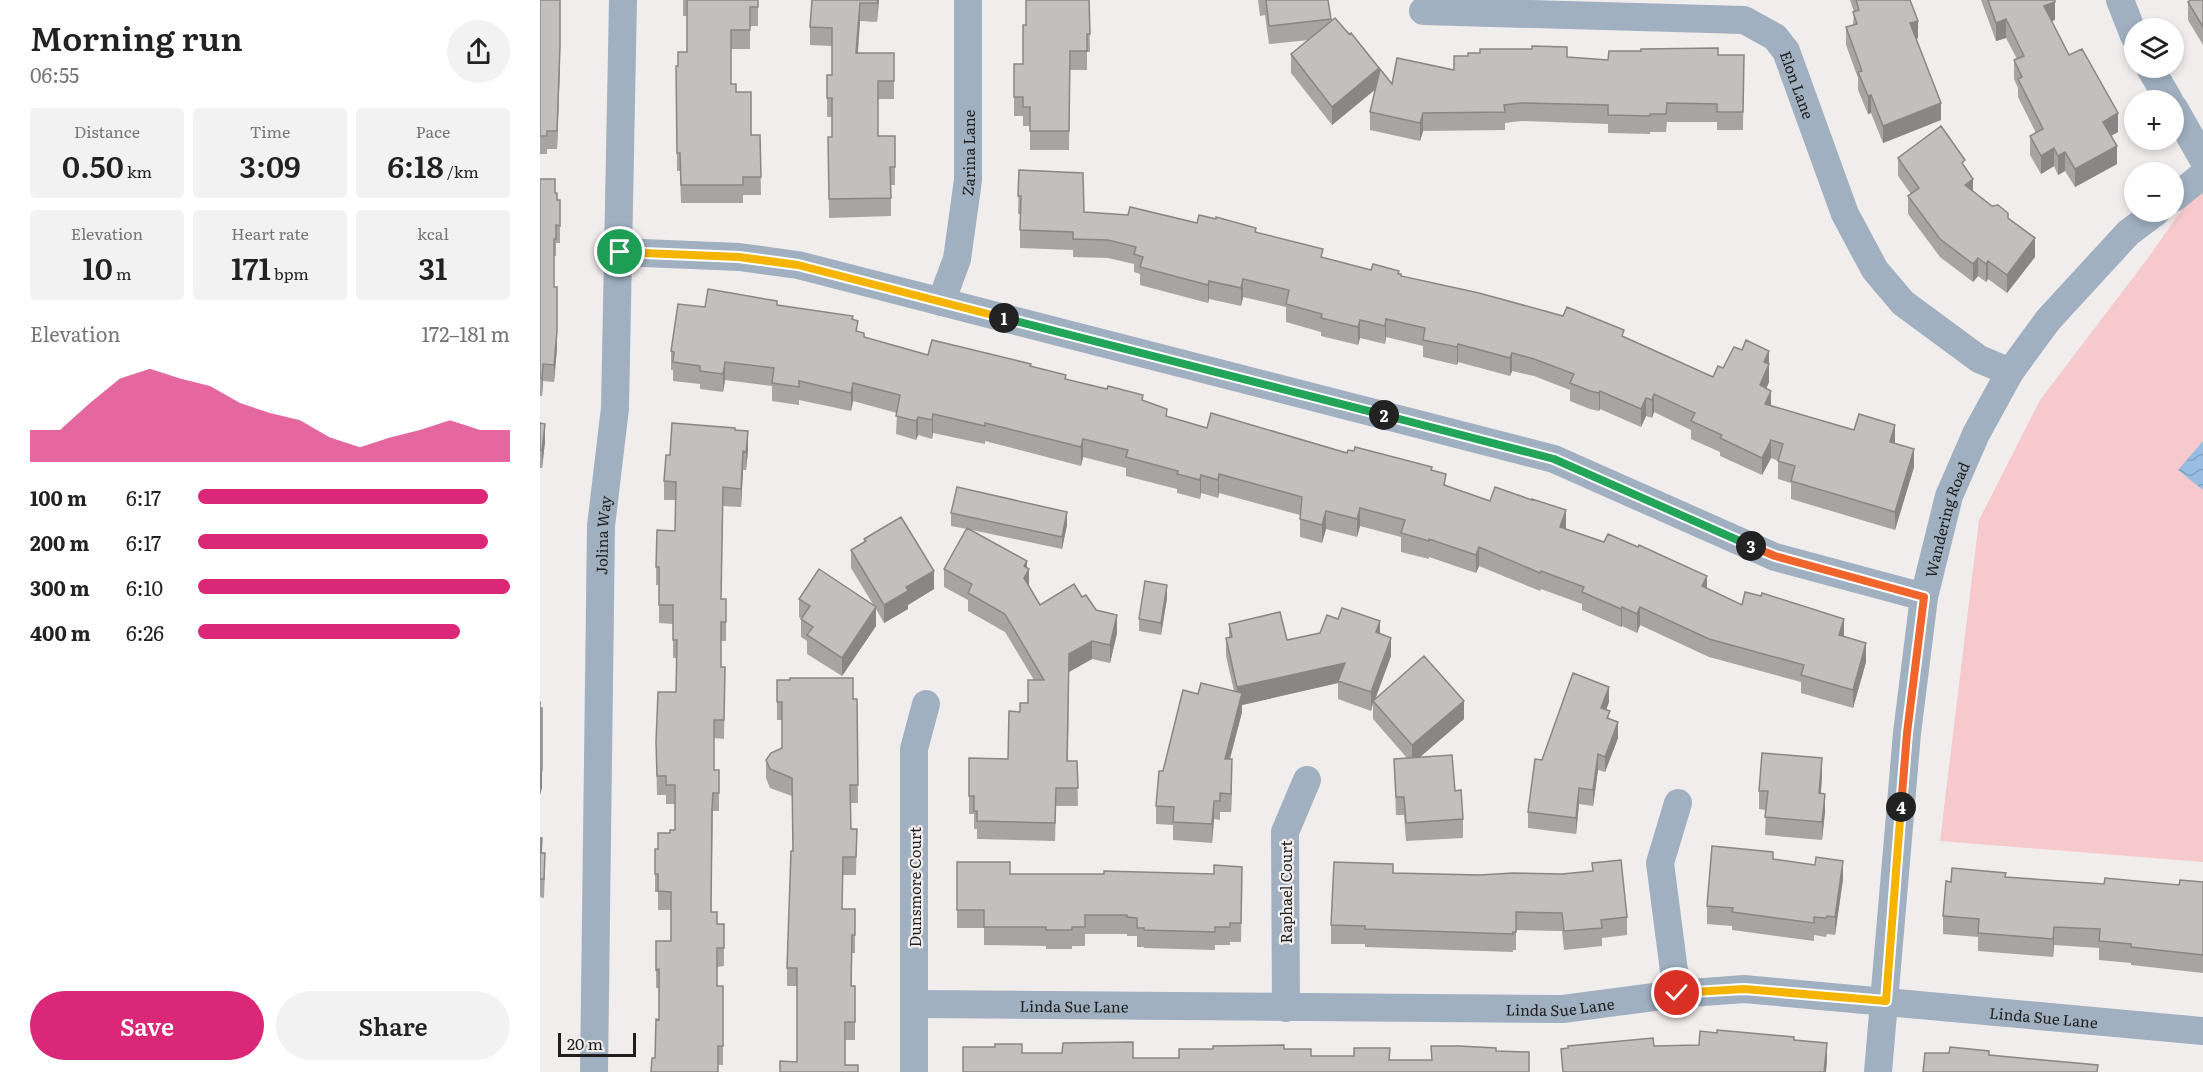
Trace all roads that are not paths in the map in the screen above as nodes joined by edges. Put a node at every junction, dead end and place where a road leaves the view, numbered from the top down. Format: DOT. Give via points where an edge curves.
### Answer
graph roads {
  1 [pos="623,0"];
  2 [pos="968,0"];
  3 [pos="2120,0"];
  4 [pos="1423,11"];
  5 [pos="2127,18"];
  6 [pos="2184,126"];
  7 [pos="2203,159"];
  8 [pos="2203,175"];
  9 [pos="2184,190"];
  10 [pos="2143,222"];
  11 [pos="620,252"];
  12 [pos="941,302"];
  13 [pos="2010,372"];
  14 [pos="1924,597"];
  15 [pos="926,704"];
  16 [pos="1307,780"];
  17 [pos="1678,803"];
  18 [pos="1677,993"];
  19 [pos="1886,1001"];
  20 [pos="914,1004"];
  21 [pos="1286,1008"];
  22 [pos="2203,1031"];
  23 [pos="594,1072"];
  24 [pos="914,1072"];
  25 [pos="1878,1072"];
  1 -- 11 [label="street, Jolina Way"];
  2 -- 12 [label="street, Zarina Lane" via="968,180 957,259"];
  3 -- 5 [label="street"];
  4 -- 13 [label="street, Elon Lane" via="1744,20 1775,37 1786,51 1845,214 1875,270 1903,303 1979,359"];
  6 -- 7 [label="street"];
  8 -- 9 [label="street"];
  10 -- 13 [label="street, Wandering Road" via="2048,320"];
  11 -- 12 [label="street" via="739,257 798,265"];
  11 -- 23 [label="street, Jolina Way" via="615,408 602,526"];
  12 -- 14 [label="street" via="1554,459 1775,556"];
  13 -- 14 [label="street, Wandering Road" via="1976,434 1949,496"];
  14 -- 19 [label="street, Wandering Road" via="1907,733"];
  15 -- 20 [label="street, Dunsmore Court" via="914,749"];
  16 -- 21 [label="street, Raphael Court" via="1285,832"];
  17 -- 18 [label="street" via="1660,863"];
  18 -- 19 [label="street, Linda Sue Lane" via="1744,989"];
  18 -- 21 [label="street, Linda Sue Lane" via="1563,1009"];
  19 -- 22 [label="street, Linda Sue Lane"];
  19 -- 25 [label="street, Wandering Road"];
  20 -- 21 [label="street, Linda Sue Lane"];
  20 -- 24 [label="street, Dunsmore Court"];
}
